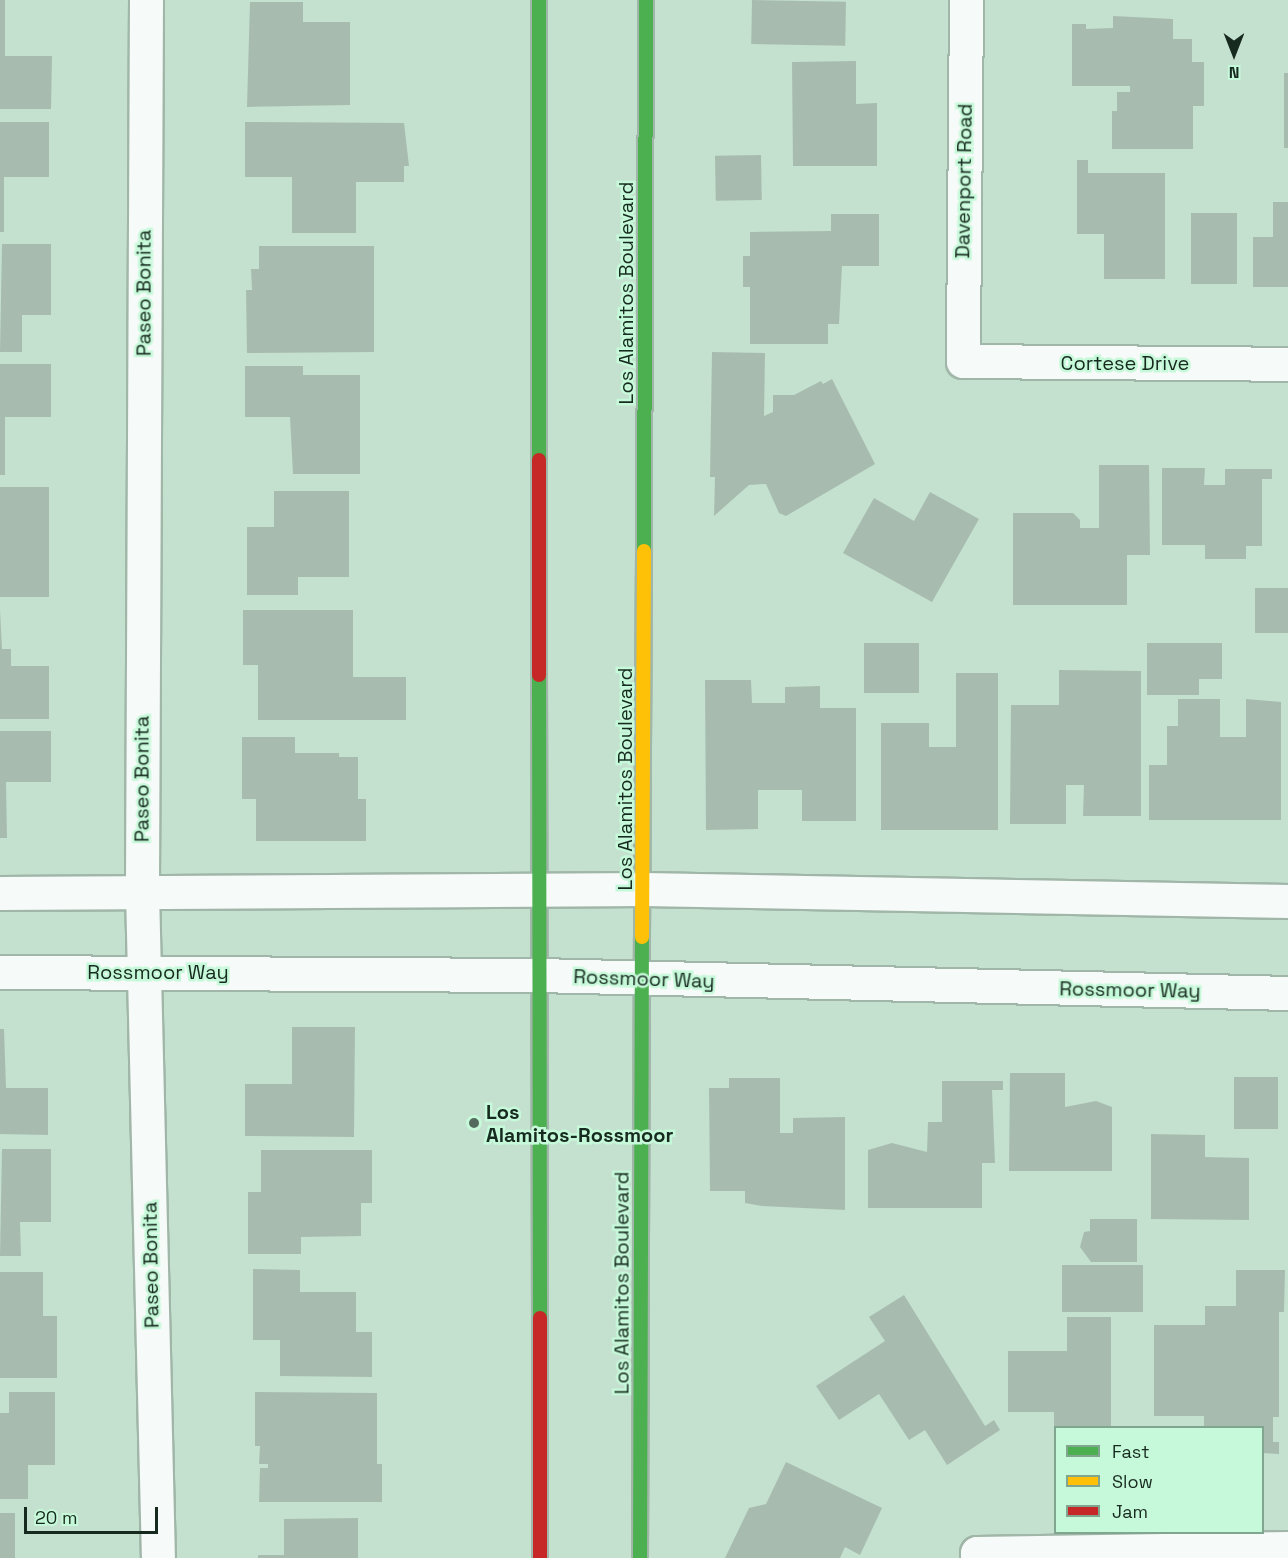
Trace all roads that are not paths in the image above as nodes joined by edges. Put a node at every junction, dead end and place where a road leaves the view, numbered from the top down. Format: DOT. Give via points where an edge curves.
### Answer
graph roads {
  1 [pos="146,0"];
  2 [pos="539,0"];
  3 [pos="646,0"];
  4 [pos="966,0"];
  5 [pos="963,361"];
  6 [pos="1288,364"];
  7 [pos="644,889"];
  8 [pos="142,891"];
  9 [pos="539,892"];
  10 [pos="0,893"];
  11 [pos="1288,901"];
  12 [pos="144,971"];
  13 [pos="0,972"];
  14 [pos="537,975"];
  15 [pos="642,980"];
  16 [pos="1288,993"];
  17 [pos="1288,1548"];
  18 [pos="977,1555"];
  19 [pos="158,1558"];
  20 [pos="540,1558"];
  21 [pos="640,1558"];
  1 -- 8 [label="street, Paseo Bonita"];
  2 -- 9 [label="main road"];
  3 -- 7 [label="main road, Los Alamitos Boulevard"];
  4 -- 5 [label="street, Davenport Road"];
  5 -- 6 [label="street, Cortese Drive"];
  7 -- 9 [label="street"];
  7 -- 11 [label="street"];
  7 -- 15 [label="main road, Los Alamitos Boulevard"];
  8 -- 9 [label="street"];
  8 -- 10 [label="street"];
  8 -- 12 [label="street, Paseo Bonita"];
  9 -- 14 [label="main road"];
  12 -- 13 [label="street, Rossmoor Way"];
  12 -- 14 [label="street, Rossmoor Way"];
  12 -- 19 [label="street, Paseo Bonita"];
  14 -- 15 [label="street, Rossmoor Way"];
  14 -- 20 [label="main road"];
  15 -- 16 [label="street, Rossmoor Way"];
  15 -- 21 [label="main road, Los Alamitos Boulevard"];
  17 -- 18 [label="street"];
}
